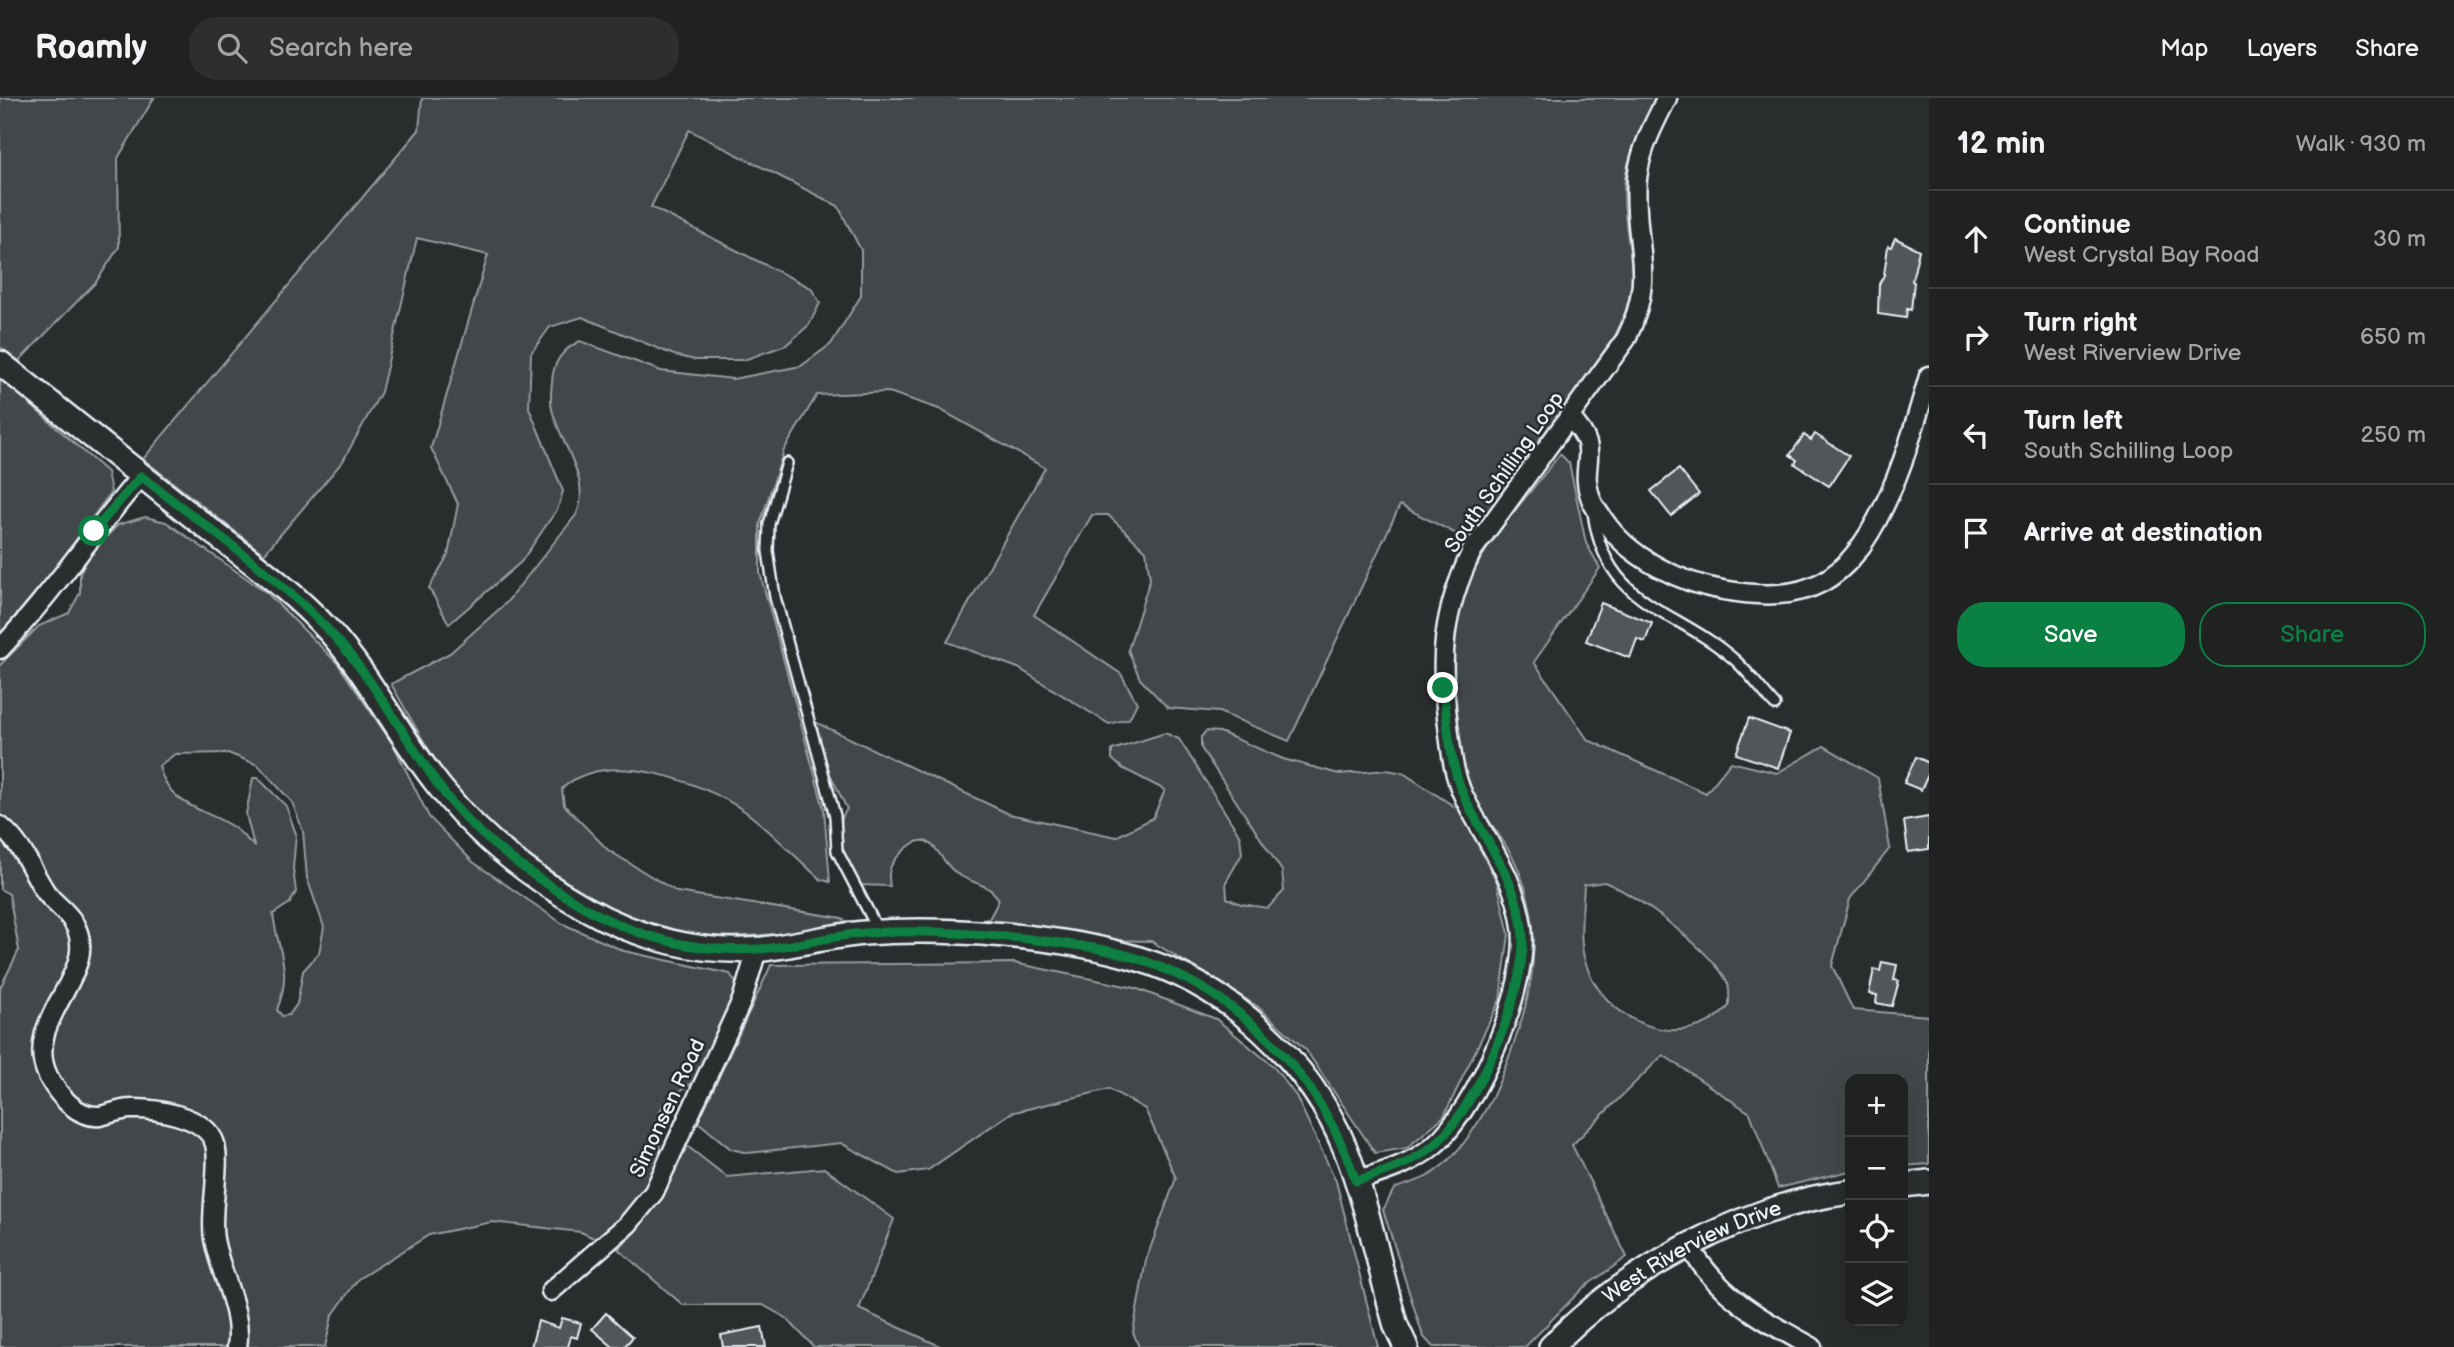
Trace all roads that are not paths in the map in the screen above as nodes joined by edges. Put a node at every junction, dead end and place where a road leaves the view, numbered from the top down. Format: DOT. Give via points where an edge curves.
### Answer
graph roads {
  1 [pos="1667,98"];
  2 [pos="0,363"];
  3 [pos="1929,376"];
  4 [pos="1569,416"];
  5 [pos="787,463"];
  6 [pos="141,476"];
  7 [pos="1591,500"];
  8 [pos="0,649"];
  9 [pos="1775,705"];
  10 [pos="0,826"];
  11 [pos="880,933"];
  12 [pos="757,950"];
  13 [pos="1356,1181"];
  14 [pos="1929,1182"];
  15 [pos="1908,1184"];
  16 [pos="1845,1193"];
  17 [pos="1689,1246"];
  18 [pos="551,1291"];
  19 [pos="1402,1340"];
  20 [pos="237,1347"];
  21 [pos="1551,1347"];
  22 [pos="1812,1347"];
  1 -- 4 [label="street, South Schilling Loop" via="1637,176 1645,276 1637,317"];
  2 -- 6 [label="street"];
  3 -- 7 [label="street" via="1900,474 1868,540 1847,567 1815,586 1777,594 1746,594 1674,575 1640,555 1610,528"];
  4 -- 7 [label="street" via="1585,432 1590,447 1587,478"];
  4 -- 13 [label="street, South Schilling Loop" via="1472,551 1446,618 1443,688 1454,771 1503,867 1523,928 1513,1002 1473,1096 1455,1124 1432,1147 1405,1164"];
  5 -- 11 [label="lane" via="769,524 775,597 835,816 837,851"];
  6 -- 8 [label="street"];
  6 -- 12 [label="street" via="279,583 329,631 370,681 441,789 496,845 583,907 632,932 684,944"];
  7 -- 9 [label="lane" via="1601,552 1610,566 1643,602 1736,661"];
  10 -- 20 [label="street" via="28,855 44,889 73,922 80,943 79,963 42,1042 49,1078 74,1110 88,1116 131,1109 164,1113 204,1127 213,1138 218,1153 212,1222 239,1331"];
  11 -- 12 [label="street"];
  11 -- 13 [label="street" via="944,931 1056,943 1140,959 1194,982 1240,1011 1295,1066 1344,1145"];
  12 -- 18 [label="street, Simonsen Road" via="741,1000 654,1192 628,1224"];
  13 -- 19 [label="street"];
  14 -- 15 [label="street"];
  16 -- 17 [label="street, West Riverview Drive" via="1791,1205"];
  17 -- 21 [label="street, West Riverview Drive" via="1603,1300"];
  17 -- 22 [label="street" via="1705,1273 1728,1296"];
}
